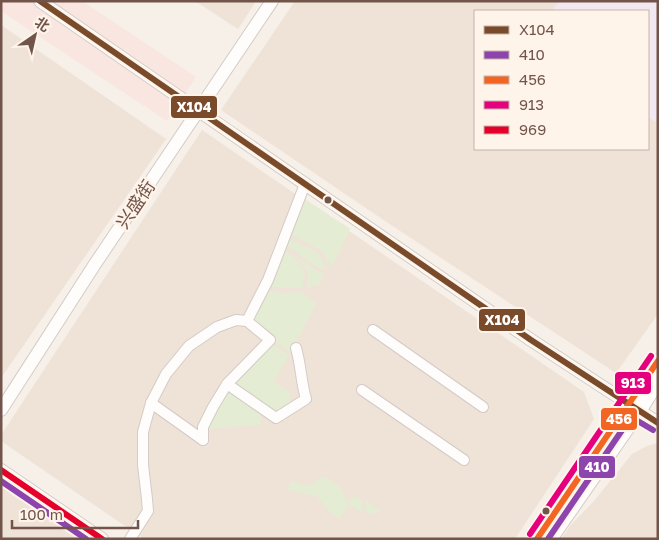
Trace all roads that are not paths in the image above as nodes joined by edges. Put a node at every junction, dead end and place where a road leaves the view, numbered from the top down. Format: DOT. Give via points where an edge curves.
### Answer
graph roads {
  1 [pos="40,1"];
  2 [pos="272,1"];
  3 [pos="199,111"];
  4 [pos="306,184"];
  5 [pos="247,321"];
  6 [pos="373,330"];
  7 [pos="296,348"];
  8 [pos="658,361"];
  9 [pos="658,381"];
  10 [pos="227,384"];
  11 [pos="362,390"];
  12 [pos="151,403"];
  13 [pos="484,408"];
  14 [pos="634,408"];
  15 [pos="1,410"];
  16 [pos="658,424"];
  17 [pos="464,460"];
  18 [pos="1,470"];
  19 [pos="102,539"];
  20 [pos="130,539"];
  21 [pos="537,539"];
  22 [pos="550,539"];
  1 -- 3 [label="street"];
  2 -- 3 [label="street, 兴盛街"];
  3 -- 4 [label="street"];
  3 -- 15 [label="street, 兴盛街"];
  4 -- 5 [label="street" via="268,280"];
  4 -- 14 [label="street"];
  5 -- 10 [label="street" via="270,340"];
  5 -- 12 [label="street" via="236,320 217,327 189,346 166,374"];
  6 -- 13 [label="street"];
  7 -- 10 [label="street" via="306,399 276,418"];
  8 -- 14 [label="main road"];
  9 -- 14 [label="main road"];
  10 -- 12 [label="street" via="204,427 203,440"];
  11 -- 17 [label="street"];
  12 -- 20 [label="street" via="143,432 148,511"];
  14 -- 16 [label="street"];
  14 -- 21 [label="main road"];
  14 -- 22 [label="main road"];
  18 -- 19 [label="street"];
}
